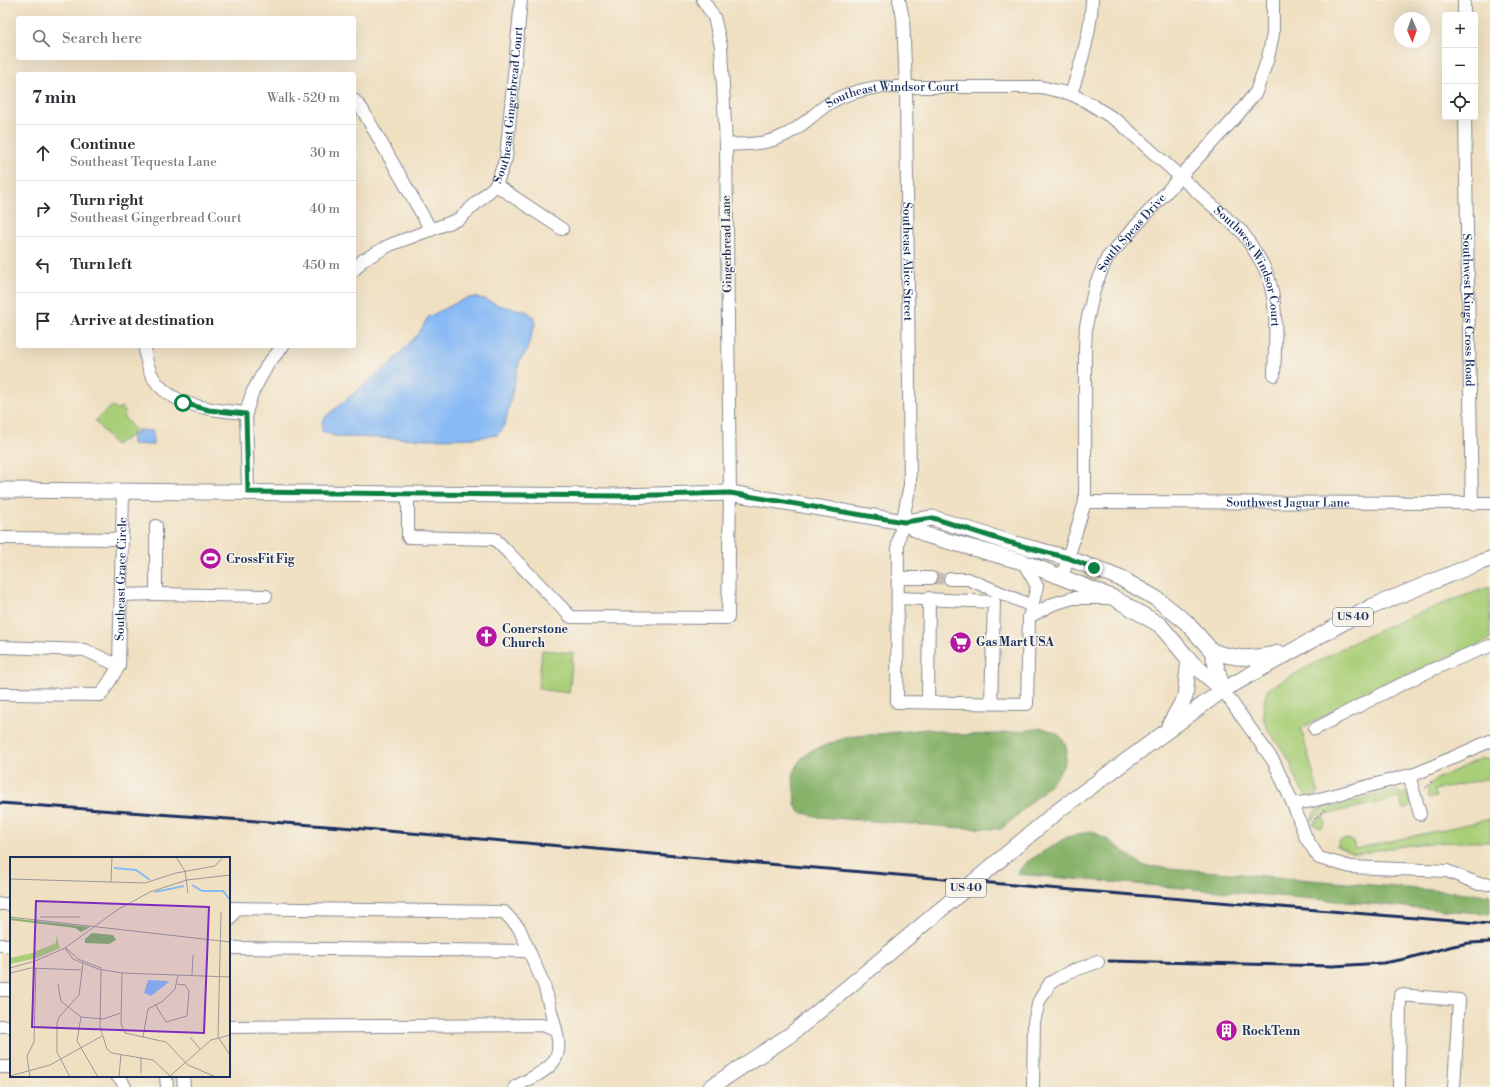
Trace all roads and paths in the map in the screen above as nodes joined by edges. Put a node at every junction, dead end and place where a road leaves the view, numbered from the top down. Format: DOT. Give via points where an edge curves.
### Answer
graph roads {
  1 [pos="521,0"];
  2 [pos="703,0"];
  3 [pos="899,0"];
  4 [pos="1092,0"];
  5 [pos="1273,0"];
  6 [pos="1464,0"];
  7 [pos="1464,12"];
  8 [pos="906,87"];
  9 [pos="1071,94"];
  10 [pos="356,102"];
  11 [pos="1466,120"];
  12 [pos="726,145"];
  13 [pos="1180,177"];
  14 [pos="496,185"];
  15 [pos="562,229"];
  16 [pos="431,230"];
  17 [pos="356,268"];
  18 [pos="145,348"];
  19 [pos="281,348"];
  20 [pos="1274,375"];
  21 [pos="246,414"];
  22 [pos="0,490"];
  23 [pos="123,492"];
  24 [pos="248,492"];
  25 [pos="730,493"];
  26 [pos="408,494"];
  27 [pos="1085,502"];
  28 [pos="1490,503"];
  29 [pos="1472,504"];
  30 [pos="904,522"];
  31 [pos="156,526"];
  32 [pos="0,538"];
  33 [pos="122,539"];
  34 [pos="1068,558"];
  35 [pos="1490,559"];
  36 [pos="1023,562"];
  37 [pos="898,578"];
  38 [pos="931,578"];
  39 [pos="1062,578"];
  40 [pos="950,579"];
  41 [pos="156,594"];
  42 [pos="121,595"];
  43 [pos="266,596"];
  44 [pos="995,597"];
  45 [pos="899,598"];
  46 [pos="929,598"];
  47 [pos="1114,598"];
  48 [pos="1031,612"];
  49 [pos="1490,646"];
  50 [pos="0,647"];
  51 [pos="1296,650"];
  52 [pos="1212,651"];
  53 [pos="1189,659"];
  54 [pos="119,666"];
  55 [pos="1223,690"];
  56 [pos="0,694"];
  57 [pos="928,702"];
  58 [pos="991,703"];
  59 [pos="1315,729"];
  60 [pos="1166,732"];
  61 [pos="1490,741"];
  62 [pos="1409,775"];
  63 [pos="1293,804"];
  64 [pos="1420,814"];
  65 [pos="1490,884"];
  66 [pos="233,908"];
  67 [pos="230,948"];
  68 [pos="530,951"];
  69 [pos="1098,962"];
  70 [pos="230,1027"];
  71 [pos="556,1030"];
  72 [pos="118,1077"];
  73 [pos="166,1077"];
  74 [pos="183,1077"];
  75 [pos="125,1087"];
  76 [pos="167,1087"];
  77 [pos="184,1087"];
  78 [pos="515,1087"];
  79 [pos="711,1087"];
  80 [pos="1033,1087"];
  81 [pos="1399,1087"];
  82 [pos="1454,1087"];
  1 -- 14 [label="street, Southeast Gingerbread Court" via="506,158"];
  2 -- 12 [label="street, Gingerbread Lane" via="714,17 721,46"];
  3 -- 8 [label="street, Southeast Alice Street"];
  4 -- 9 [label="street" via="1084,51"];
  5 -- 13 [label="street, South Speas Drive" via="1273,34 1256,92"];
  6 -- 7 [label="street"];
  8 -- 9 [label="street, Southeast Windsor Court" via="1041,87"];
  8 -- 12 [label="street, Southeast Windsor Court" via="878,87 858,91 828,104 796,130 782,137 762,143"];
  8 -- 30 [label="street, Southeast Alice Street" via="910,484"];
  9 -- 13 [label="street, Southeast Windsor Court" via="1119,122"];
  10 -- 16 [label="street"];
  11 -- 29 [label="street, Southwest Kings Cross Road"];
  12 -- 25 [label="street, Gingerbread Lane"];
  13 -- 20 [label="street, Southwest Windsor Court" via="1242,232 1257,253 1267,274 1274,298"];
  13 -- 27 [label="street, South Speas Drive" via="1108,258 1095,286 1086,326"];
  14 -- 15 [label="street"];
  14 -- 16 [label="street, Southeast Gingerbread Court" via="458,219"];
  16 -- 17 [label="street, Southeast Gingerbread Court" via="390,245 363,260"];
  18 -- 21 [label="street" via="145,358 152,375 162,389 183,403 209,410"];
  19 -- 21 [label="street" via="268,364 252,393"];
  21 -- 24 [label="street"];
  22 -- 23 [label="main road"];
  23 -- 24 [label="main road"];
  23 -- 33 [label="street, Southeast Grace Circle"];
  24 -- 26 [label="main road"];
  25 -- 26 [label="main road" via="619,496"];
  25 -- 26 [label="street, Gingerbread Lane" via="728,618 572,617 494,539 408,537"];
  25 -- 30 [label="main road"];
  27 -- 29 [label="street, Southwest Jaguar Lane"];
  27 -- 34 [label="street, South Speas Drive"];
  28 -- 29 [label="street, Southwest Jaguar Lane"];
  30 -- 34 [label="main road" via="933,518"];
  30 -- 36 [label="main road" via="926,535"];
  30 -- 37 [label="street, Southeast Alice Street" via="898,543"];
  31 -- 41 [label="street"];
  32 -- 33 [label="street"];
  33 -- 42 [label="street, Southeast Grace Circle"];
  34 -- 39 [label="street, South Speas Drive"];
  34 -- 52 [label="main road" via="1122,579 1157,599 1186,622"];
  35 -- 51 [label="main road, US 40" via="1371,607"];
  36 -- 39 [label="main road"];
  36 -- 48 [label="street" via="1037,586"];
  37 -- 38 [label="street"];
  37 -- 45 [label="street, Southeast Alice Street"];
  39 -- 47 [label="main road"];
  40 -- 44 [label="street" via="968,579"];
  41 -- 42 [label="street"];
  41 -- 43 [label="street"];
  42 -- 54 [label="street, Southeast Grace Circle"];
  44 -- 46 [label="street"];
  44 -- 48 [label="street"];
  44 -- 58 [label="street"];
  45 -- 46 [label="street"];
  45 -- 57 [label="street, Southeast Alice Street" via="897,702"];
  46 -- 57 [label="street"];
  47 -- 48 [label="street" via="1073,598"];
  47 -- 53 [label="main road" via="1160,625"];
  48 -- 58 [label="street" via="1027,704"];
  49 -- 59 [label="street" via="1393,688"];
  50 -- 54 [label="street" via="85,650"];
  51 -- 52 [label="main road" via="1259,658 1237,658"];
  51 -- 55 [label="main road, US 40"];
  52 -- 55 [label="main road"];
  53 -- 55 [label="main road"];
  53 -- 60 [label="main road" via="1185,697"];
  54 -- 56 [label="street" via="101,695"];
  55 -- 60 [label="main road, US 40"];
  55 -- 63 [label="street" via="1274,762"];
  57 -- 58 [label="street"];
  60 -- 79 [label="main road, US 40" via="1059,810 790,1035"];
  61 -- 62 [label="street"];
  62 -- 63 [label="street"];
  62 -- 64 [label="street"];
  63 -- 65 [label="street" via="1306,838 1319,858 1351,867 1447,871 1479,884"];
  66 -- 68 [label="street" via="504,912 519,928"];
  67 -- 68 [label="street"];
  68 -- 71 [label="street" via="544,985"];
  69 -- 80 [label="street" via="1069,972 1050,983 1039,1001 1034,1022"];
  70 -- 71 [label="street" via="541,1025"];
  71 -- 78 [label="street" via="560,1042 556,1060 548,1069"];
  72 -- 75 [label="street"];
  73 -- 76 [label="street"];
  74 -- 77 [label="street"];
  81 -- 82 [label="street" via="1400,996 1459,1000"];
}
